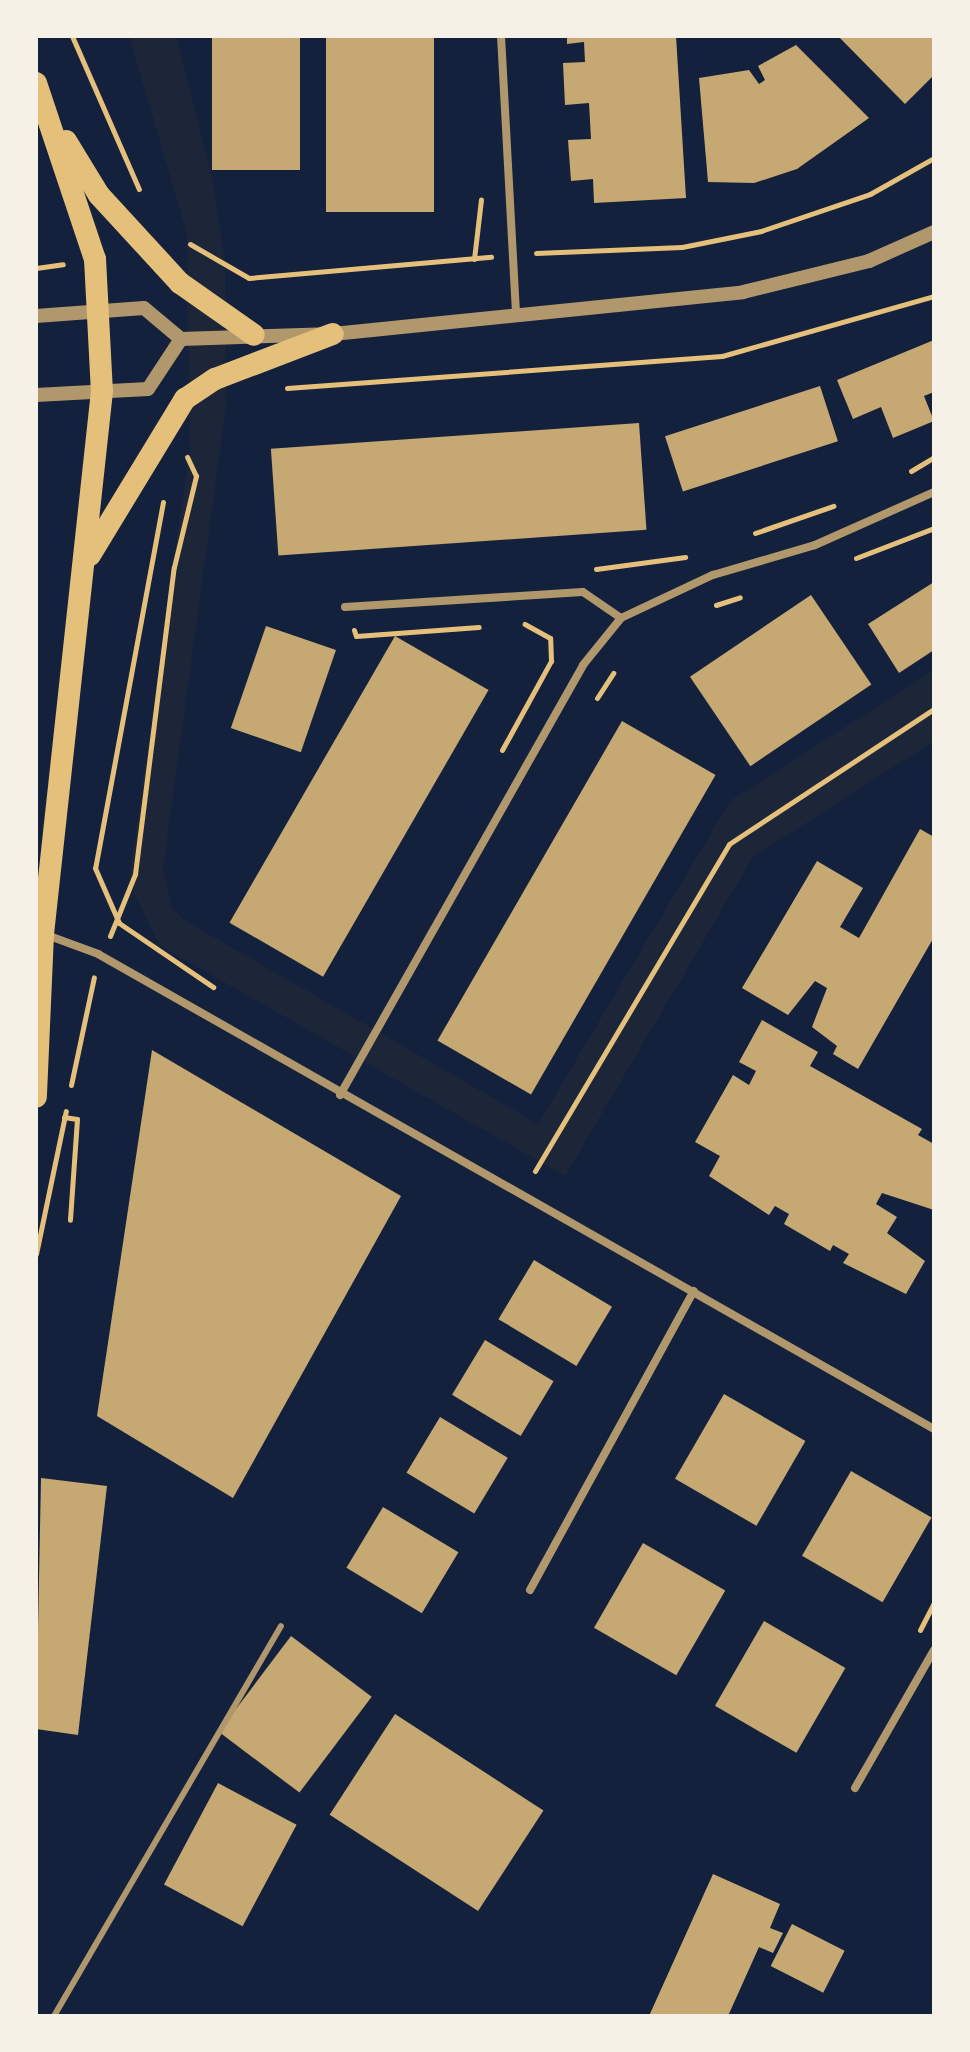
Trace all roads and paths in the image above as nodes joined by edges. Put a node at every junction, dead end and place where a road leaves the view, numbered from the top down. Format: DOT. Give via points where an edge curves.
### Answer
graph roads {
  1 [pos="72,36"];
  2 [pos="501,36"];
  3 [pos="36,83"];
  4 [pos="49,113"];
  5 [pos="934,158"];
  6 [pos="146,204"];
  7 [pos="934,232"];
  8 [pos="176,236"];
  9 [pos="512,256"];
  10 [pos="934,296"];
  11 [pos="98,306"];
  12 [pos="516,315"];
  13 [pos="36,316"];
  14 [pos="333,334"];
  15 [pos="254,335"];
  16 [pos="181,339"];
  17 [pos="278,388"];
  18 [pos="102,391"];
  19 [pos="36,395"];
  20 [pos="934,457"];
  21 [pos="178,462"];
  22 [pos="907,474"];
  23 [pos="167,491"];
  24 [pos="934,492"];
  25 [pos="850,500"];
  26 [pos="934,528"];
  27 [pos="746,536"];
  28 [pos="701,551"];
  29 [pos="851,559"];
  30 [pos="84,567"];
  31 [pos="581,570"];
  32 [pos="749,594"];
  33 [pos="345,607"];
  34 [pos="705,609"];
  35 [pos="621,618"];
  36 [pos="514,625"];
  37 [pos="498,626"];
  38 [pos="620,662"];
  39 [pos="934,709"];
  40 [pos="590,710"];
  41 [pos="498,757"];
  42 [pos="119,923"];
  43 [pos="43,934"];
  44 [pos="220,991"];
  45 [pos="340,1095"];
  46 [pos="36,1097"];
  47 [pos="77,1119"];
  48 [pos="535,1171"];
  49 [pos="70,1220"];
  50 [pos="694,1291"];
  51 [pos="934,1429"];
  52 [pos="530,1590"];
  53 [pos="281,1626"];
  54 [pos="934,1650"];
  55 [pos="855,1788"];
  56 [pos="54,2016"];
  1 -- 6 [label="path"];
  2 -- 9 [label="street"];
  3 -- 4 [label="highway"];
  4 -- 11 [label="highway" via="95,259"];
  4 -- 15 [label="highway" via="99,195 180,283"];
  5 -- 9 [label="path" via="870,194 761,231 682,247"];
  7 -- 12 [label="street" via="869,261 743,292"];
  8 -- 9 [label="path" via="249,278"];
  9 -- 12 [label="street"];
  10 -- 17 [label="path" via="722,356"];
  11 -- 13 [label="street"];
  11 -- 16 [label="street" via="144,308"];
  11 -- 18 [label="highway"];
  12 -- 14 [label="street"];
  14 -- 15 [label="street"];
  14 -- 30 [label="highway" via="215,379 185,399"];
  15 -- 16 [label="street"];
  16 -- 18 [label="street" via="148,389"];
  18 -- 19 [label="street"];
  18 -- 30 [label="highway"];
  20 -- 22 [label="path"];
  21 -- 42 [label="path" via="183,448 196,476 174,567 135,874"];
  23 -- 42 [label="path" via="95,868"];
  24 -- 35 [label="street" via="815,545 713,575"];
  25 -- 27 [label="path"];
  26 -- 29 [label="path"];
  28 -- 31 [label="path"];
  30 -- 43 [label="highway"];
  32 -- 34 [label="path"];
  33 -- 35 [label="street" via="583,592"];
  33 -- 37 [label="path" via="356,636"];
  35 -- 45 [label="street" via="583,665"];
  36 -- 41 [label="path" via="530,624 550,638 551,661"];
  38 -- 40 [label="path"];
  39 -- 48 [label="path" via="729,844"];
  42 -- 44 [label="path"];
  43 -- 45 [label="street" via="98,954"];
  43 -- 46 [label="highway"];
  45 -- 50 [label="street"];
  47 -- 49 [label="path"];
  50 -- 51 [label="street"];
  50 -- 52 [label="street"];
  53 -- 56 [label="lane"];
  54 -- 55 [label="street"];
}
